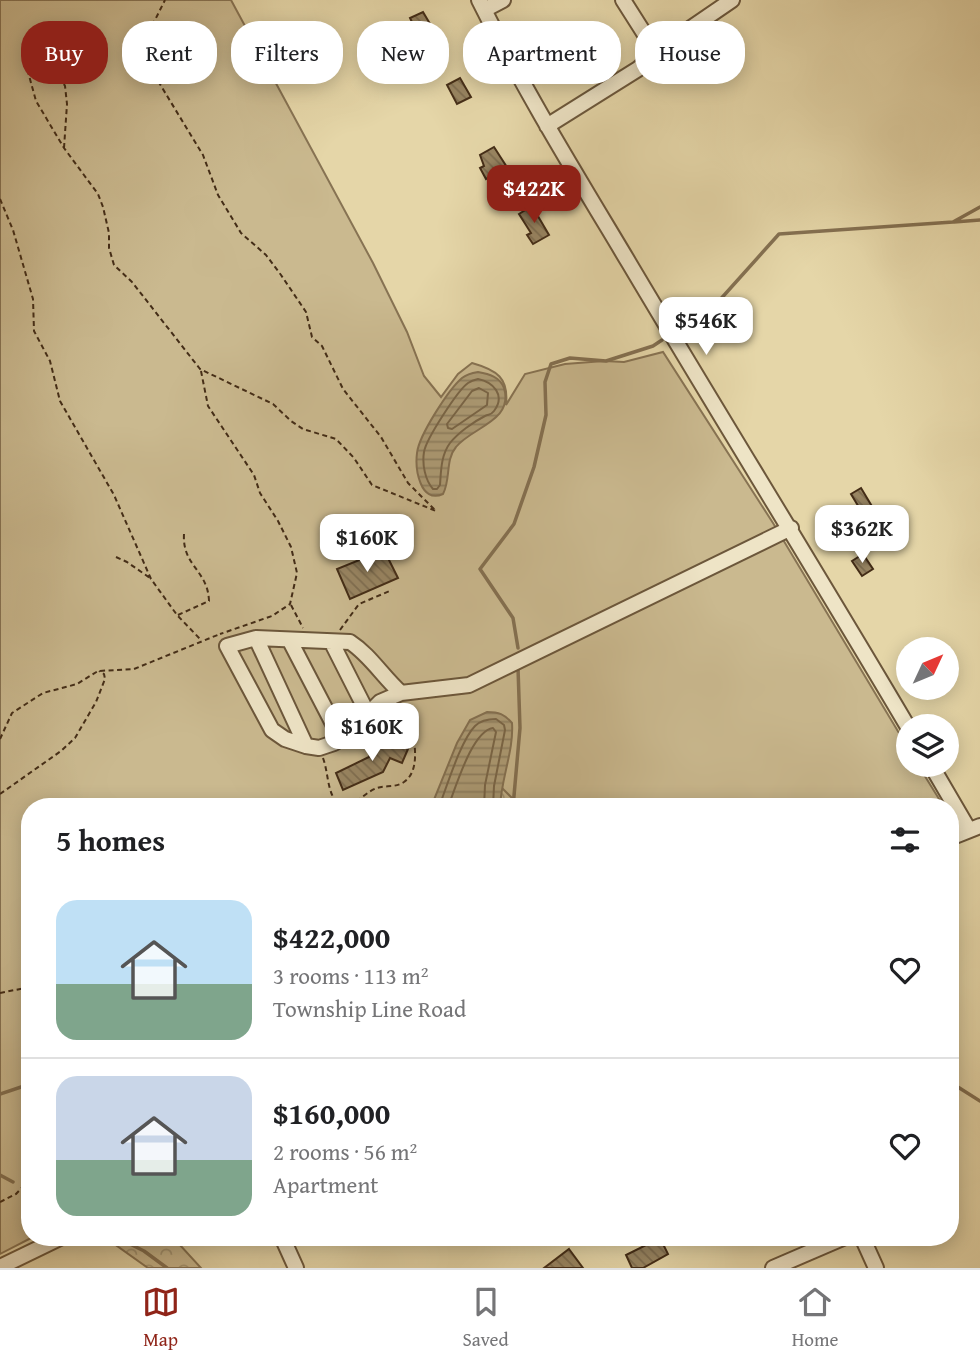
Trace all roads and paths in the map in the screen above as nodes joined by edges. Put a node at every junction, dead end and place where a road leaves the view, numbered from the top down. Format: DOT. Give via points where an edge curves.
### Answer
graph roads {
  1 [pos="165,0"];
  2 [pos="503,0"];
  3 [pos="623,0"];
  4 [pos="732,0"];
  5 [pos="482,5"];
  6 [pos="636,21"];
  7 [pos="701,21"];
  8 [pos="635,71"];
  9 [pos="547,126"];
  10 [pos="64,148"];
  11 [pos="0,199"];
  12 [pos="200,369"];
  13 [pos="791,528"];
  14 [pos="184,534"];
  15 [pos="116,557"];
  16 [pos="151,579"];
  17 [pos="392,590"];
  18 [pos="290,604"];
  19 [pos="177,615"];
  20 [pos="256,638"];
  21 [pos="201,640"];
  22 [pos="290,641"];
  23 [pos="310,641"];
  24 [pos="332,643"];
  25 [pos="98,671"];
  26 [pos="401,693"];
  27 [pos="368,714"];
  28 [pos="900,714"];
  29 [pos="0,738"];
  30 [pos="341,739"];
  31 [pos="312,747"];
  32 [pos="939,777"];
  33 [pos="0,794"];
  34 [pos="333,798"];
  35 [pos="362,798"];
  36 [pos="954,798"];
  37 [pos="959,805"];
  38 [pos="975,828"];
  39 [pos="21,989"];
  40 [pos="0,993"];
  41 [pos="21,1189"];
  42 [pos="0,1202"];
  43 [pos="44,1246"];
  44 [pos="286,1246"];
  45 [pos="824,1246"];
  46 [pos="866,1246"];
  47 [pos="0,1268"];
  48 [pos="296,1268"];
  49 [pos="773,1268"];
  50 [pos="876,1268"];
  1 -- 12 [label="path" via="144,42 142,58 202,155 218,195 241,233 281,275 306,312 312,337 322,346 343,389 381,437 408,484 436,511 372,485 336,439 303,429 273,404"];
  2 -- 5 [label="street"];
  3 -- 6 [label="street"];
  4 -- 7 [label="street"];
  5 -- 9 [label="street"];
  8 -- 9 [label="street"];
  9 -- 13 [label="street"];
  10 -- 10 [label="path" via="36,101 22,50 48,55 65,86"];
  10 -- 12 [label="path" via="98,194 114,265"];
  11 -- 16 [label="path" via="33,299 34,331 50,361 60,401 109,486"];
  12 -- 18 [label="path" via="208,406 254,475 291,547 297,573"];
  13 -- 26 [label="street" via="469,685"];
  13 -- 28 [label="street"];
  14 -- 19 [label="path" via="186,554 209,587 209,601"];
  15 -- 16 [label="path"];
  16 -- 19 [label="path"];
  17 -- 24 [label="path" via="359,604"];
  18 -- 21 [label="path" via="272,616"];
  18 -- 23 [label="path"];
  19 -- 21 [label="path"];
  20 -- 22 [label="street"];
  20 -- 31 [label="street"];
  20 -- 31 [label="street" via="227,646 272,730"];
  21 -- 25 [label="path" via="134,669"];
  22 -- 23 [label="street"];
  22 -- 30 [label="street"];
  23 -- 24 [label="street"];
  24 -- 26 [label="street" via="350,642 362,650"];
  24 -- 27 [label="street"];
  25 -- 29 [label="path" via="77,684 28,701 12,713"];
  25 -- 33 [label="path" via="105,679 75,738"];
  26 -- 27 [label="street" via="380,702"];
  26 -- 35 [label="path" via="414,733 412,771 402,784 376,788"];
  27 -- 30 [label="street"];
  30 -- 31 [label="street"];
  31 -- 34 [label="path" via="328,772"];
  32 -- 36 [label="street"];
  37 -- 38 [label="street"];
  39 -- 40 [label="path"];
  41 -- 42 [label="path"];
  43 -- 47 [label="street"];
  44 -- 48 [label="street"];
  45 -- 49 [label="street"];
  46 -- 50 [label="street"];
}
